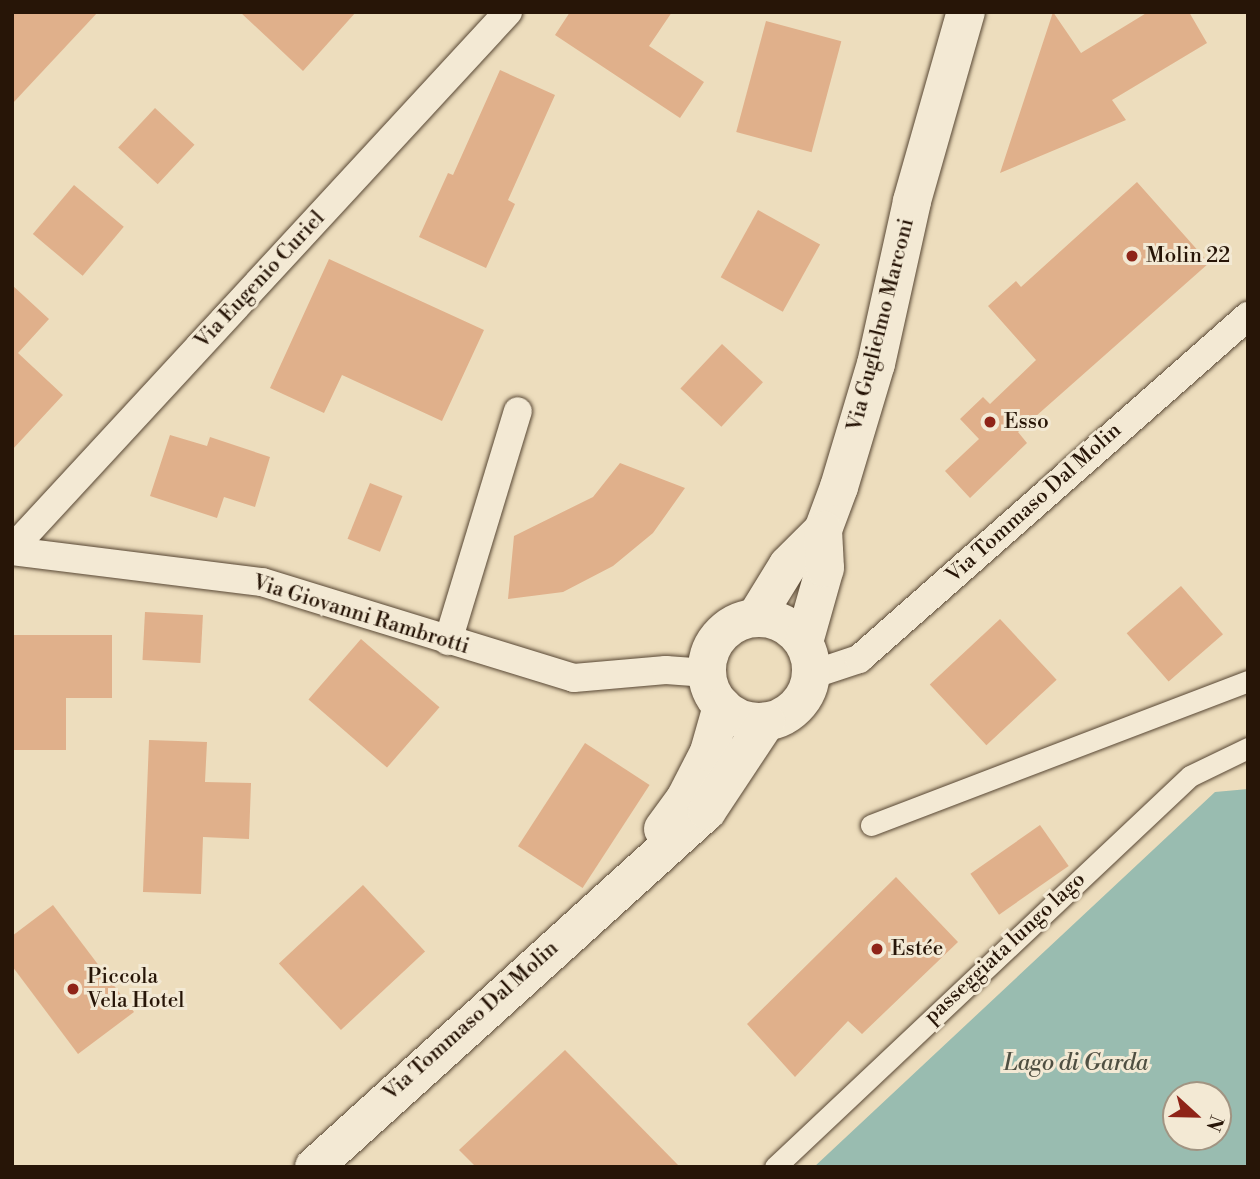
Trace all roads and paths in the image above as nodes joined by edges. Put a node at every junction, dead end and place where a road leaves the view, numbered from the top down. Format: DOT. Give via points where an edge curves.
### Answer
graph roads {
  1 [pos="508,12"];
  2 [pos="966,12"];
  3 [pos="1248,316"];
  4 [pos="518,411"];
  5 [pos="823,530"];
  6 [pos="12,550"];
  7 [pos="756,617"];
  8 [pos="448,641"];
  9 [pos="808,659"];
  10 [pos="1248,681"];
  11 [pos="714,690"];
  12 [pos="766,722"];
  13 [pos="1248,748"];
  14 [pos="871,825"];
  15 [pos="629,877"];
  16 [pos="314,1167"];
  17 [pos="775,1167"];
  1 -- 6 [label="street, Via Eugenio Curiel"];
  2 -- 5 [label="main road, Via Guglielmo Marconi" via="912,201 876,364"];
  3 -- 9 [label="street, Via Tommaso Dal Molin" via="859,659"];
  4 -- 8 [label="street"];
  5 -- 7 [label="main road, Via Guglielmo Marconi" via="788,565"];
  5 -- 9 [label="main road" via="825,568"];
  6 -- 8 [label="street, Via Giovanni Rambrotti" via="262,582"];
  7 -- 9 [label="main road" via="783,623"];
  7 -- 11 [label="main road" via="740,621 720,636 708,657"];
  8 -- 11 [label="street, Via Giovanni Rambrotti" via="575,678 666,670"];
  9 -- 12 [label="main road" via="797,705"];
  10 -- 14 [label="street"];
  11 -- 12 [label="main road" via="742,718"];
  11 -- 15 [label="main road, Via Tommaso Dal Molin" via="709,752 685,799"];
  12 -- 15 [label="main road, Via Tommaso Dal Molin" via="707,811"];
  13 -- 17 [label="street, passeggiata lungo lago" via="1190,776"];
  15 -- 16 [label="main road, Via Tommaso Dal Molin"];
}
